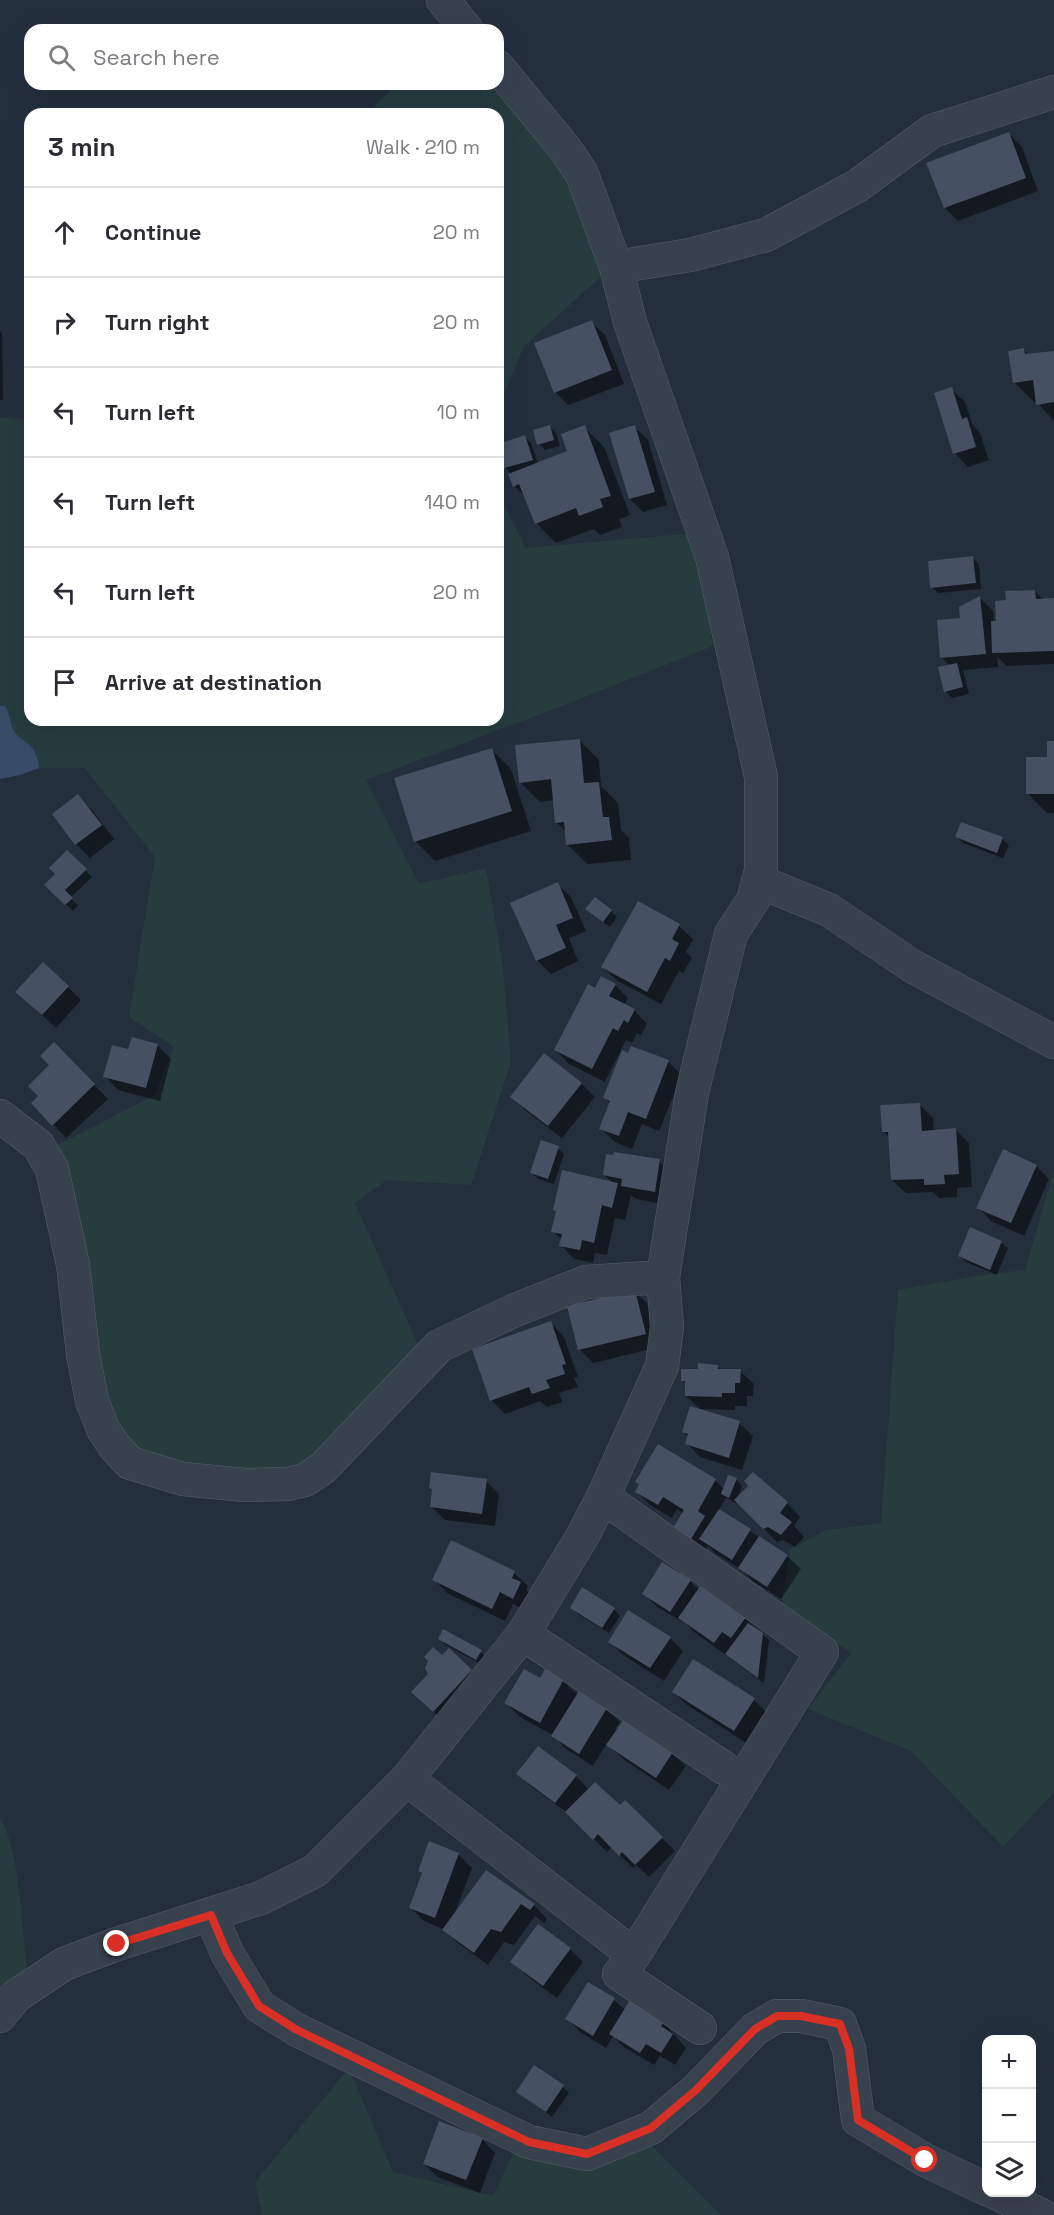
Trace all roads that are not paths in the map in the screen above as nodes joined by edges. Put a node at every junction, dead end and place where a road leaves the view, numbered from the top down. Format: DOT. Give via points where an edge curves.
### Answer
graph roads {
  1 [pos="443,0"];
  2 [pos="462,24"];
  3 [pos="504,74"];
  4 [pos="1054,92"];
  5 [pos="616,267"];
  6 [pos="758,881"];
  7 [pos="1054,1042"];
  8 [pos="0,1116"];
  9 [pos="663,1277"];
  10 [pos="603,1497"];
  11 [pos="523,1634"];
  12 [pos="724,1768"];
  13 [pos="407,1779"];
  14 [pos="211,1915"];
  15 [pos="634,1955"];
  16 [pos="0,2016"];
  17 [pos="700,2028"];
  18 [pos="982,2187"];
  19 [pos="1003,2197"];
  20 [pos="1041,2215"];
  1 -- 2 [label="street"];
  3 -- 5 [label="street" via="582,174"];
  4 -- 5 [label="street" via="932,131 857,186 766,235 690,255"];
  5 -- 6 [label="street" via="630,322 712,557 760,777"];
  6 -- 7 [label="street" via="829,910 912,966"];
  6 -- 9 [label="street" via="753,900 731,934 697,1071"];
  8 -- 9 [label="street" via="38,1145 52,1169 72,1264 92,1401 103,1429 130,1463 183,1479 244,1485 305,1480 323,1468 439,1346 586,1282"];
  9 -- 10 [label="street" via="667,1327 662,1365"];
  10 -- 11 [label="street"];
  10 -- 15 [label="street" via="822,1652"];
  11 -- 12 [label="street"];
  11 -- 13 [label="street"];
  13 -- 14 [label="street" via="315,1871 261,1898"];
  13 -- 15 [label="street"];
  14 -- 16 [label="street" via="64,1964 16,1996"];
  14 -- 18 [label="street" via="227,1953 259,2006 297,2030 529,2142 587,2154 651,2128 696,2090 755,2029 777,2016 801,2016 840,2024 849,2049 858,2120 925,2160"];
  15 -- 17 [label="street" via="620,1974"];
  19 -- 20 [label="street"];
}
